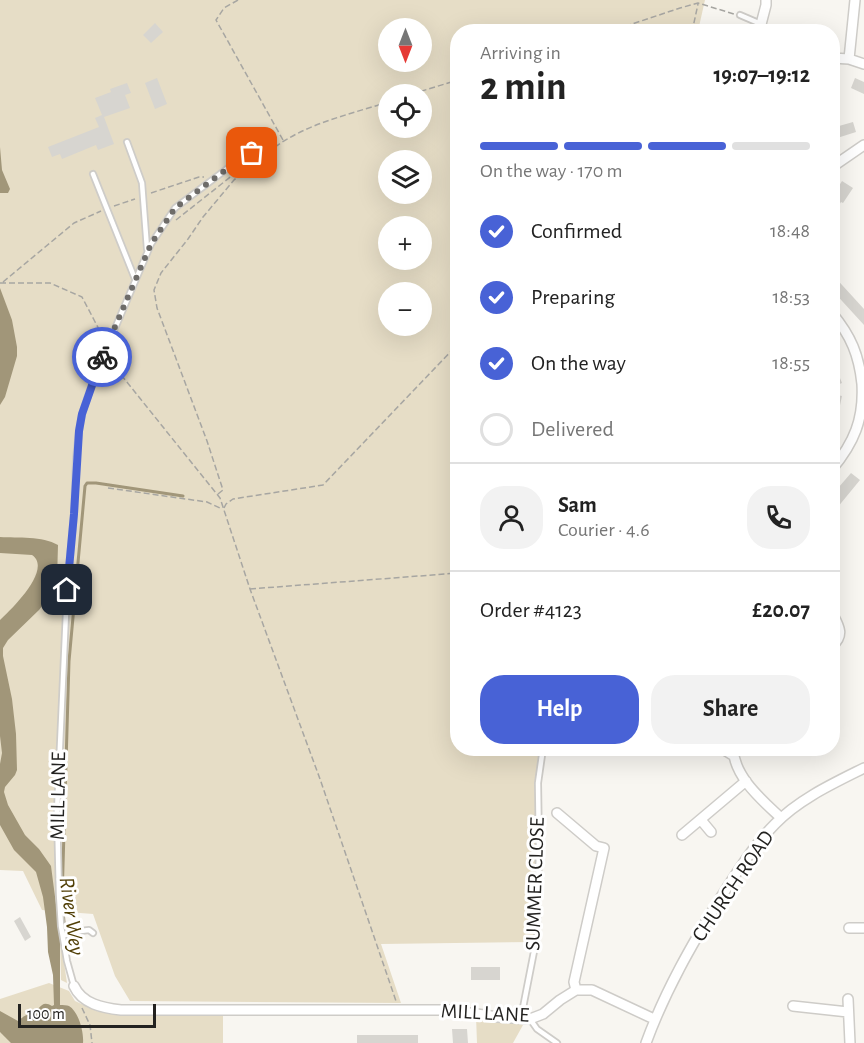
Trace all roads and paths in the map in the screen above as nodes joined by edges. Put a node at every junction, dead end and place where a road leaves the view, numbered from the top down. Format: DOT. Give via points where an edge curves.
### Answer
graph roads {
  1 [pos="238,0"];
  2 [pos="703,0"];
  3 [pos="766,0"];
  4 [pos="855,0"];
  5 [pos="698,3"];
  6 [pos="702,4"];
  7 [pos="740,15"];
  8 [pos="632,24"];
  9 [pos="694,24"];
  10 [pos="754,24"];
  11 [pos="761,24"];
  12 [pos="840,58"];
  13 [pos="849,59"];
  14 [pos="864,64"];
  15 [pos="450,82"];
  16 [pos="432,88"];
  17 [pos="378,105"];
  18 [pos="284,141"];
  19 [pos="128,142"];
  20 [pos="269,145"];
  21 [pos="864,145"];
  22 [pos="263,152"];
  23 [pos="840,162"];
  24 [pos="93,174"];
  25 [pos="174,222"];
  26 [pos="147,252"];
  27 [pos="135,279"];
  28 [pos="2,282"];
  29 [pos="840,322"];
  30 [pos="864,342"];
  31 [pos="855,348"];
  32 [pos="104,351"];
  33 [pos="450,352"];
  34 [pos="862,421"];
  35 [pos="840,460"];
  36 [pos="108,488"];
  37 [pos="217,494"];
  38 [pos="223,509"];
  39 [pos="450,574"];
  40 [pos="250,589"];
  41 [pos="542,756"];
  42 [pos="734,756"];
  43 [pos="864,768"];
  44 [pos="746,781"];
  45 [pos="557,813"];
  46 [pos="781,818"];
  47 [pos="700,820"];
  48 [pos="711,832"];
  49 [pos="682,835"];
  50 [pos="849,928"];
  51 [pos="864,928"];
  52 [pos="93,933"];
  53 [pos="63,936"];
  54 [pos="74,986"];
  55 [pos="576,990"];
  56 [pos="848,999"];
  57 [pos="793,1006"];
  58 [pos="81,1007"];
  59 [pos="398,1010"];
  60 [pos="848,1012"];
  61 [pos="525,1019"];
  62 [pos="654,1019"];
  63 [pos="92,1043"];
  64 [pos="557,1043"];
  65 [pos="646,1043"];
  66 [pos="850,1043"];
  1 -- 18 [label="path" via="224,8 216,20"];
  2 -- 6 [label="path"];
  3 -- 11 [label="street"];
  4 -- 13 [label="street"];
  5 -- 6 [label="path"];
  5 -- 8 [label="path"];
  5 -- 9 [label="path"];
  6 -- 7 [label="path"];
  7 -- 10 [label="lane"];
  12 -- 13 [label="street"];
  13 -- 14 [label="street"];
  15 -- 16 [label="path"];
  17 -- 18 [label="path" via="320,124"];
  18 -- 20 [label="path"];
  18 -- 37 [label="path" via="234,180 161,273 154,290 157,308 223,490"];
  19 -- 26 [label="lane" via="142,183"];
  20 -- 26 [label="lane, MILL LANE" via="236,162 175,208"];
  21 -- 23 [label="street"];
  22 -- 25 [label="path"];
  24 -- 27 [label="lane"];
  26 -- 27 [label="lane, MILL LANE"];
  27 -- 32 [label="lane, MILL LANE"];
  28 -- 32 [label="path" via="51,283 82,297 103,338"];
  29 -- 31 [label="street"];
  30 -- 31 [label="street"];
  31 -- 34 [label="street" via="861,369"];
  32 -- 37 [label="path"];
  32 -- 53 [label="lane, MILL LANE" via="79,431 67,590 57,812"];
  33 -- 38 [label="path" via="323,485 233,499"];
  34 -- 35 [label="street"];
  36 -- 38 [label="path" via="207,502"];
  37 -- 38 [label="path"];
  38 -- 40 [label="path"];
  39 -- 40 [label="path"];
  40 -- 59 [label="path" via="320,779"];
  41 -- 61 [label="lane, SUMMER CLOSE" via="538,783 537,936"];
  42 -- 44 [label="street"];
  43 -- 46 [label="street, CHURCH ROAD"];
  44 -- 46 [label="street"];
  44 -- 47 [label="street"];
  45 -- 55 [label="street" via="596,846 604,848 574,982"];
  46 -- 62 [label="street, CHURCH ROAD" via="753,850 716,905"];
  47 -- 48 [label="street"];
  47 -- 49 [label="street"];
  50 -- 51 [label="street"];
  52 -- 53 [label="lane" via="89,930"];
  53 -- 54 [label="lane, MILL LANE"];
  54 -- 59 [label="street, MILL LANE" via="80,997 121,1010"];
  55 -- 61 [label="street, MILL LANE" via="543,1014"];
  55 -- 62 [label="street" via="592,990"];
  56 -- 60 [label="street"];
  57 -- 60 [label="street"];
  58 -- 63 [label="path" via="90,1025"];
  59 -- 61 [label="street, MILL LANE" via="448,1010"];
  60 -- 66 [label="street"];
  61 -- 64 [label="lane"];
  62 -- 65 [label="street, CHURCH ROAD"];
}
